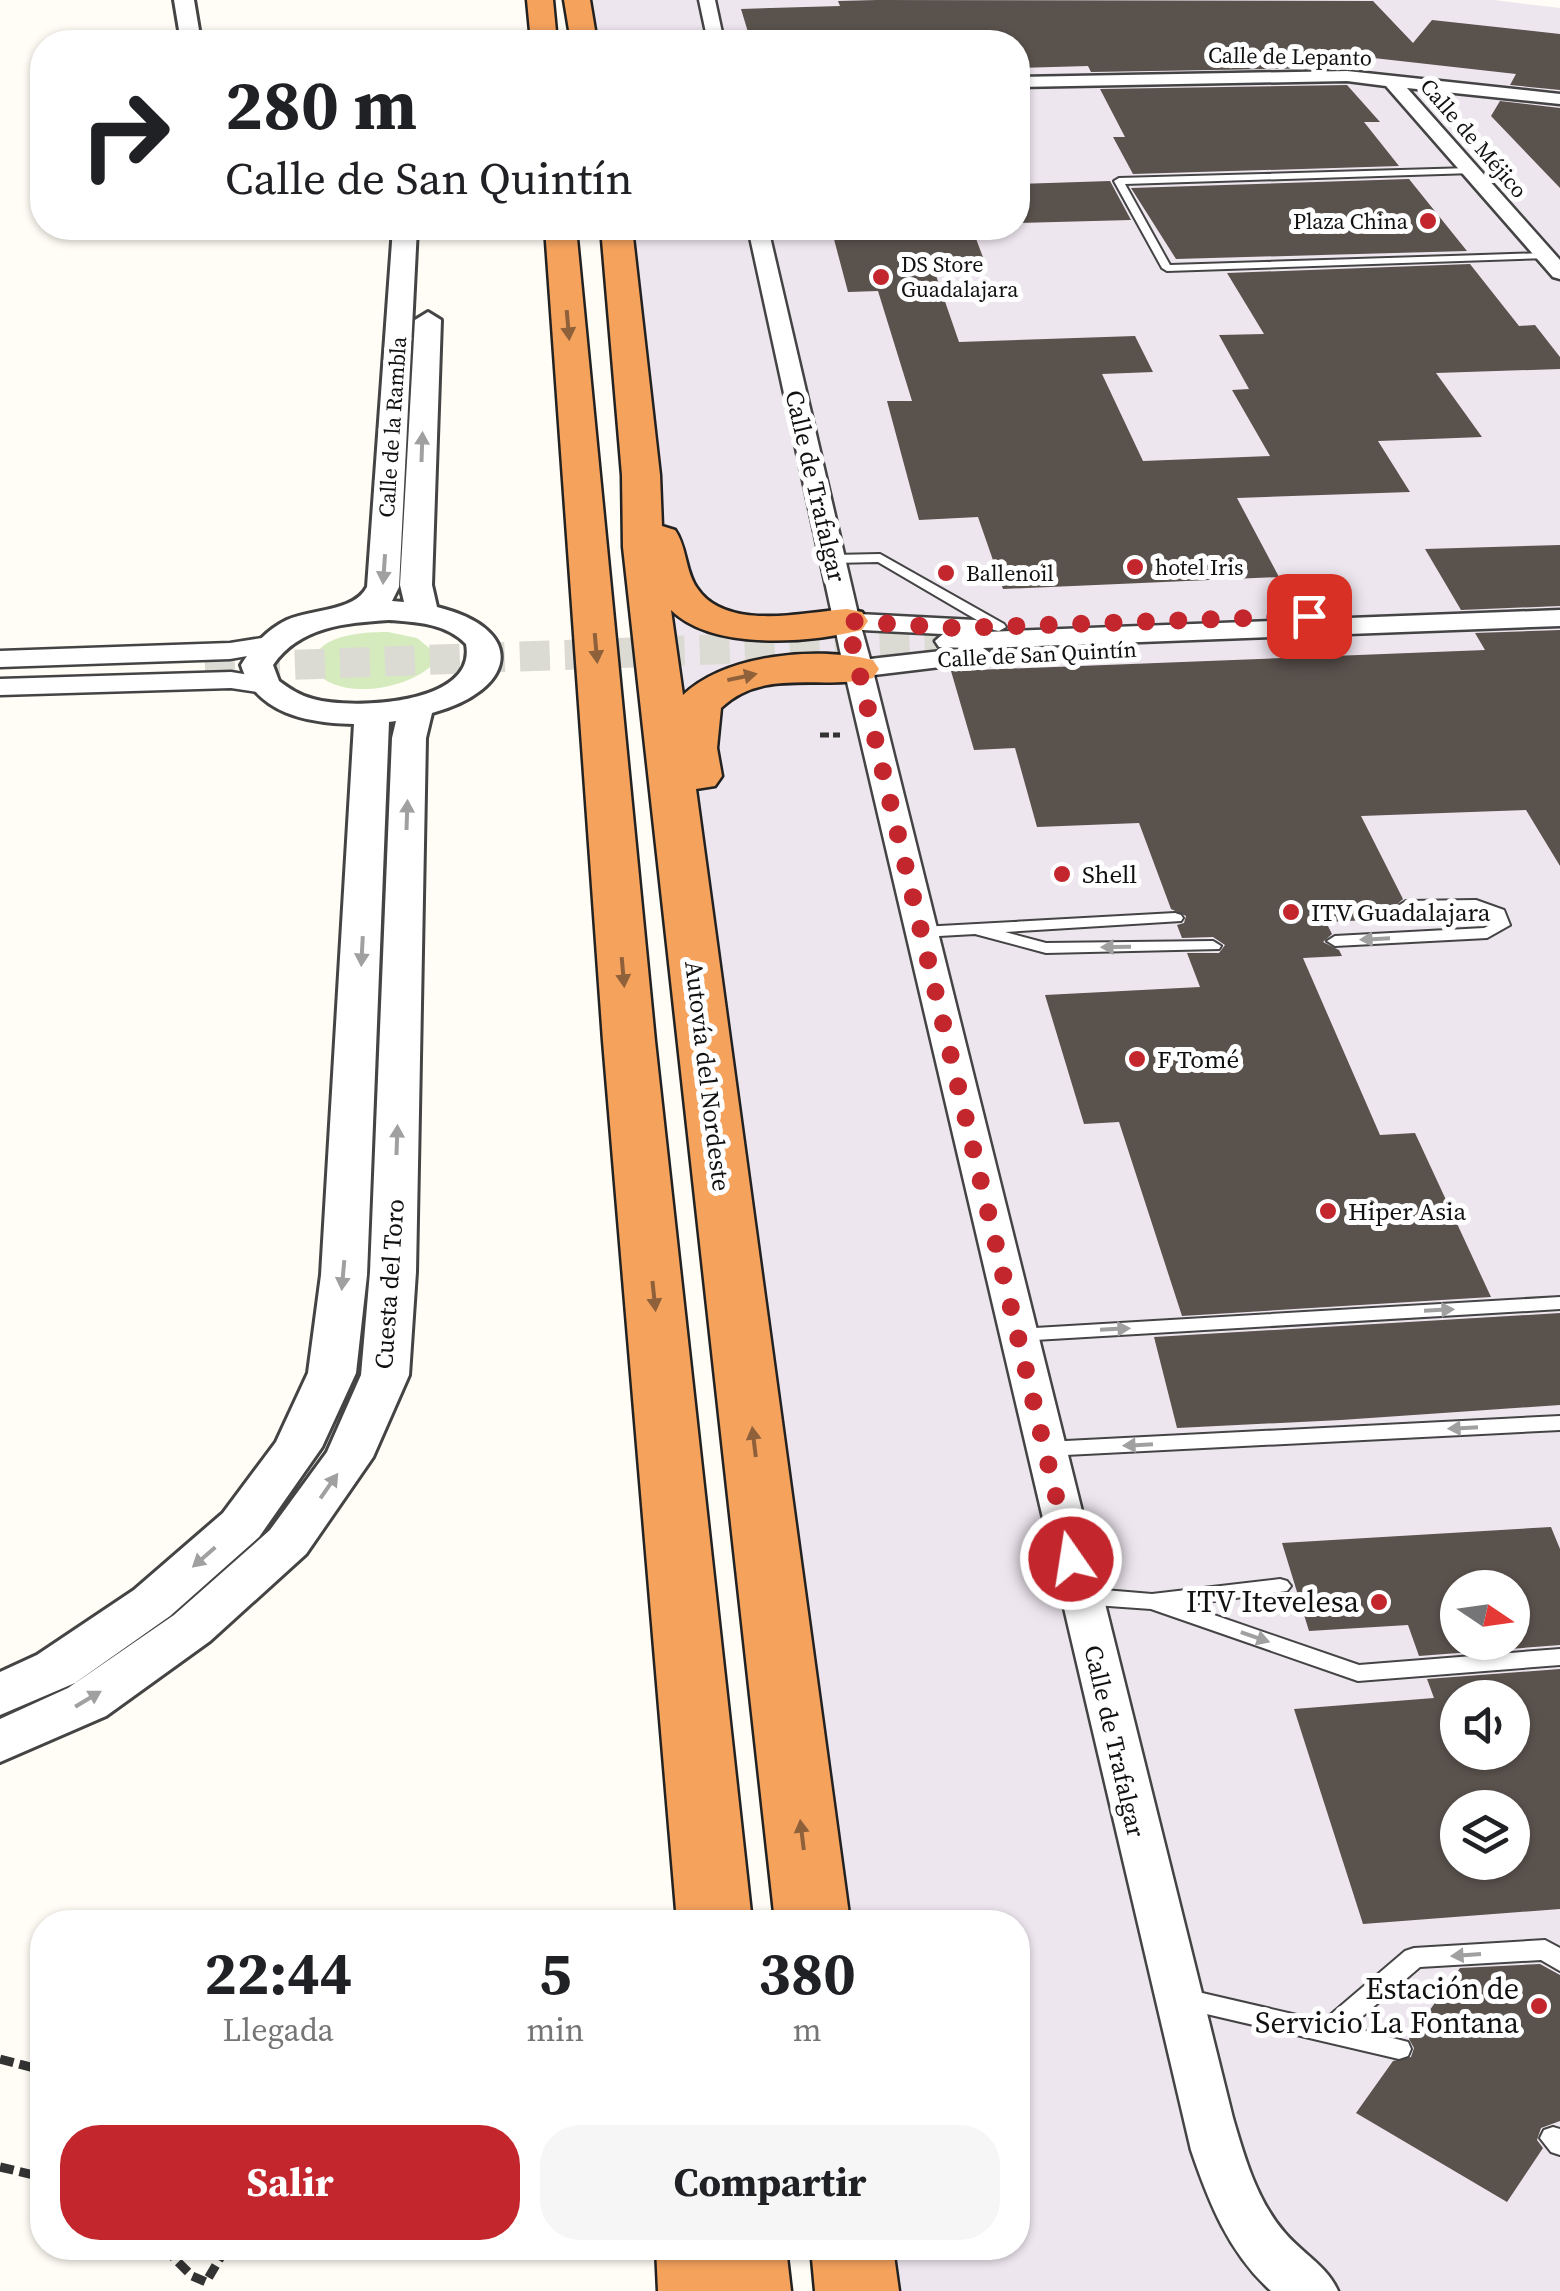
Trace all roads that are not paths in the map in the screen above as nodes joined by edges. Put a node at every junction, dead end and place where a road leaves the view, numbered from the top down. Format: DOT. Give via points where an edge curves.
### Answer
graph roads {
  1 [pos="707,0"];
  2 [pos="578,2"];
  3 [pos="540,4"];
  4 [pos="543,30"];
  5 [pos="582,30"];
  6 [pos="713,30"];
  7 [pos="1390,80"];
  8 [pos="1030,82"];
  9 [pos="1526,96"];
  10 [pos="1560,99"];
  11 [pos="1420,116"];
  12 [pos="1470,171"];
  13 [pos="403,240"];
  14 [pos="430,240"];
  15 [pos="561,240"];
  16 [pos="617,240"];
  17 [pos="761,240"];
  18 [pos="1544,256"];
  19 [pos="1560,273"];
  20 [pos="641,475"];
  21 [pos="832,559"];
  22 [pos="354,612"];
  23 [pos="423,614"];
  24 [pos="1560,618"];
  25 [pos="1454,622"];
  26 [pos="1000,627"];
  27 [pos="948,641"];
  28 [pos="268,645"];
  29 [pos="852,645"];
  30 [pos="0,659"];
  31 [pos="205,668"];
  32 [pos="0,673"];
  33 [pos="264,686"];
  34 [pos="0,687"];
  35 [pos="418,707"];
  36 [pos="372,714"];
  37 [pos="1406,906"];
  38 [pos="1174,918"];
  39 [pos="975,929"];
  40 [pos="921,932"];
  41 [pos="1335,941"];
  42 [pos="1214,946"];
  43 [pos="1560,1303"];
  44 [pos="1018,1335"];
  45 [pos="1560,1423"];
  46 [pos="1045,1450"];
  47 [pos="1280,1586"];
  48 [pos="1080,1596"];
  49 [pos="1152,1602"];
  50 [pos="1560,1658"];
  51 [pos="0,1694"];
  52 [pos="0,1742"];
  53 [pos="791,1747"];
  54 [pos="699,1754"];
  55 [pos="687,1910"];
  56 [pos="714,1910"];
  57 [pos="811,1910"];
  58 [pos="1560,1961"];
  59 [pos="1178,1997"];
  60 [pos="1327,2032"];
  61 [pos="1399,2049"];
  62 [pos="697,2260"];
  63 [pos="746,2260"];
  64 [pos="853,2260"];
  65 [pos="700,2291"];
  66 [pos="749,2291"];
  67 [pos="857,2291"];
  68 [pos="1311,2291"];
  1 -- 6 [label="street"];
  2 -- 5 [label="highway"];
  3 -- 4 [label="highway"];
  7 -- 8 [label="street, Calle de Lepanto" via="1296,75"];
  7 -- 9 [label="street, Calle de Lepanto"];
  7 -- 11 [label="street, Calle de Méjico"];
  9 -- 10 [label="street, Calle de Lepanto"];
  9 -- 11 [label="street" via="1458,100"];
  11 -- 12 [label="street, Calle de Méjico"];
  12 -- 18 [label="street, Calle de Méjico"];
  12 -- 18 [label="lane" via="1118,181 1167,268"];
  13 -- 22 [label="street, Calle de la Rambla, one-way" via="382,586 374,602"];
  23 -- 14 [label="street, one-way" via="416,585"];
  15 -- 54 [label="highway, one-way"];
  16 -- 20 [label="highway, Autovía del Nordeste"];
  17 -- 21 [label="street, Calle de Trafalgar"];
  18 -- 19 [label="street, Calle de Méjico"];
  20 -- 29 [label="highway" via="675,584 698,613"];
  53 -- 20 [label="highway, Autovía del Nordeste, one-way" via="646,567"];
  21 -- 26 [label="lane" via="880,558"];
  21 -- 29 [label="street, Calle de Trafalgar"];
  22 -- 23 [label="street"];
  22 -- 28 [label="street" via="290,630"];
  23 -- 35 [label="street" via="474,633 485,648 485,665 461,689"];
  24 -- 25 [label="street, Calle de San Quintín"];
  25 -- 26 [label="street, Calle de San Quintín" via="1348,614"];
  25 -- 27 [label="street, Calle de San Quintín"];
  25 -- 29 [label="street, Calle de San Quintín" via="1360,639 960,656"];
  26 -- 29 [label="street, Calle de San Quintín"];
  28 -- 30 [label="street"];
  28 -- 33 [label="street" via="257,666"];
  29 -- 40 [label="street, Calle de Trafalgar"];
  53 -- 29 [label="highway, one-way" via="793,1449 696,721 700,704 724,680"];
  31 -- 32 [label="street"];
  33 -- 34 [label="street" via="232,680"];
  33 -- 36 [label="street" via="288,702 326,712"];
  35 -- 36 [label="street"];
  52 -- 35 [label="street, Cuesta del Toro, one-way" via="87,1702 192,1628 288,1542 349,1457 385,1376 409,738"];
  36 -- 51 [label="street, one-way" via="344,1274 332,1373 298,1448 241,1525 152,1603 56,1669"];
  37 -- 41 [label="lane, one-way" via="1476,905 1498,913 1502,926 1487,934"];
  38 -- 39 [label="lane"];
  39 -- 40 [label="lane"];
  42 -- 39 [label="lane, one-way" via="1046,948"];
  40 -- 44 [label="street, Calle de Trafalgar"];
  44 -- 43 [label="lane, one-way"];
  44 -- 46 [label="street, Calle de Trafalgar"];
  45 -- 46 [label="lane, one-way"];
  46 -- 48 [label="street, Calle de Trafalgar"];
  47 -- 49 [label="lane"];
  48 -- 49 [label="lane"];
  48 -- 59 [label="street, Calle de Trafalgar"];
  49 -- 50 [label="lane, one-way" via="1358,1673"];
  57 -- 53 [label="highway, Autovía del Nordeste, one-way"];
  54 -- 55 [label="highway"];
  54 -- 56 [label="highway"];
  58 -- 60 [label="lane, one-way" via="1546,1950 1414,1958"];
  59 -- 60 [label="lane"];
  59 -- 68 [label="street, Calle de Trafalgar" via="1230,2194 1253,2234"];
  60 -- 61 [label="lane"];
  62 -- 65 [label="highway"];
  63 -- 66 [label="highway"];
  64 -- 67 [label="highway"];
}
